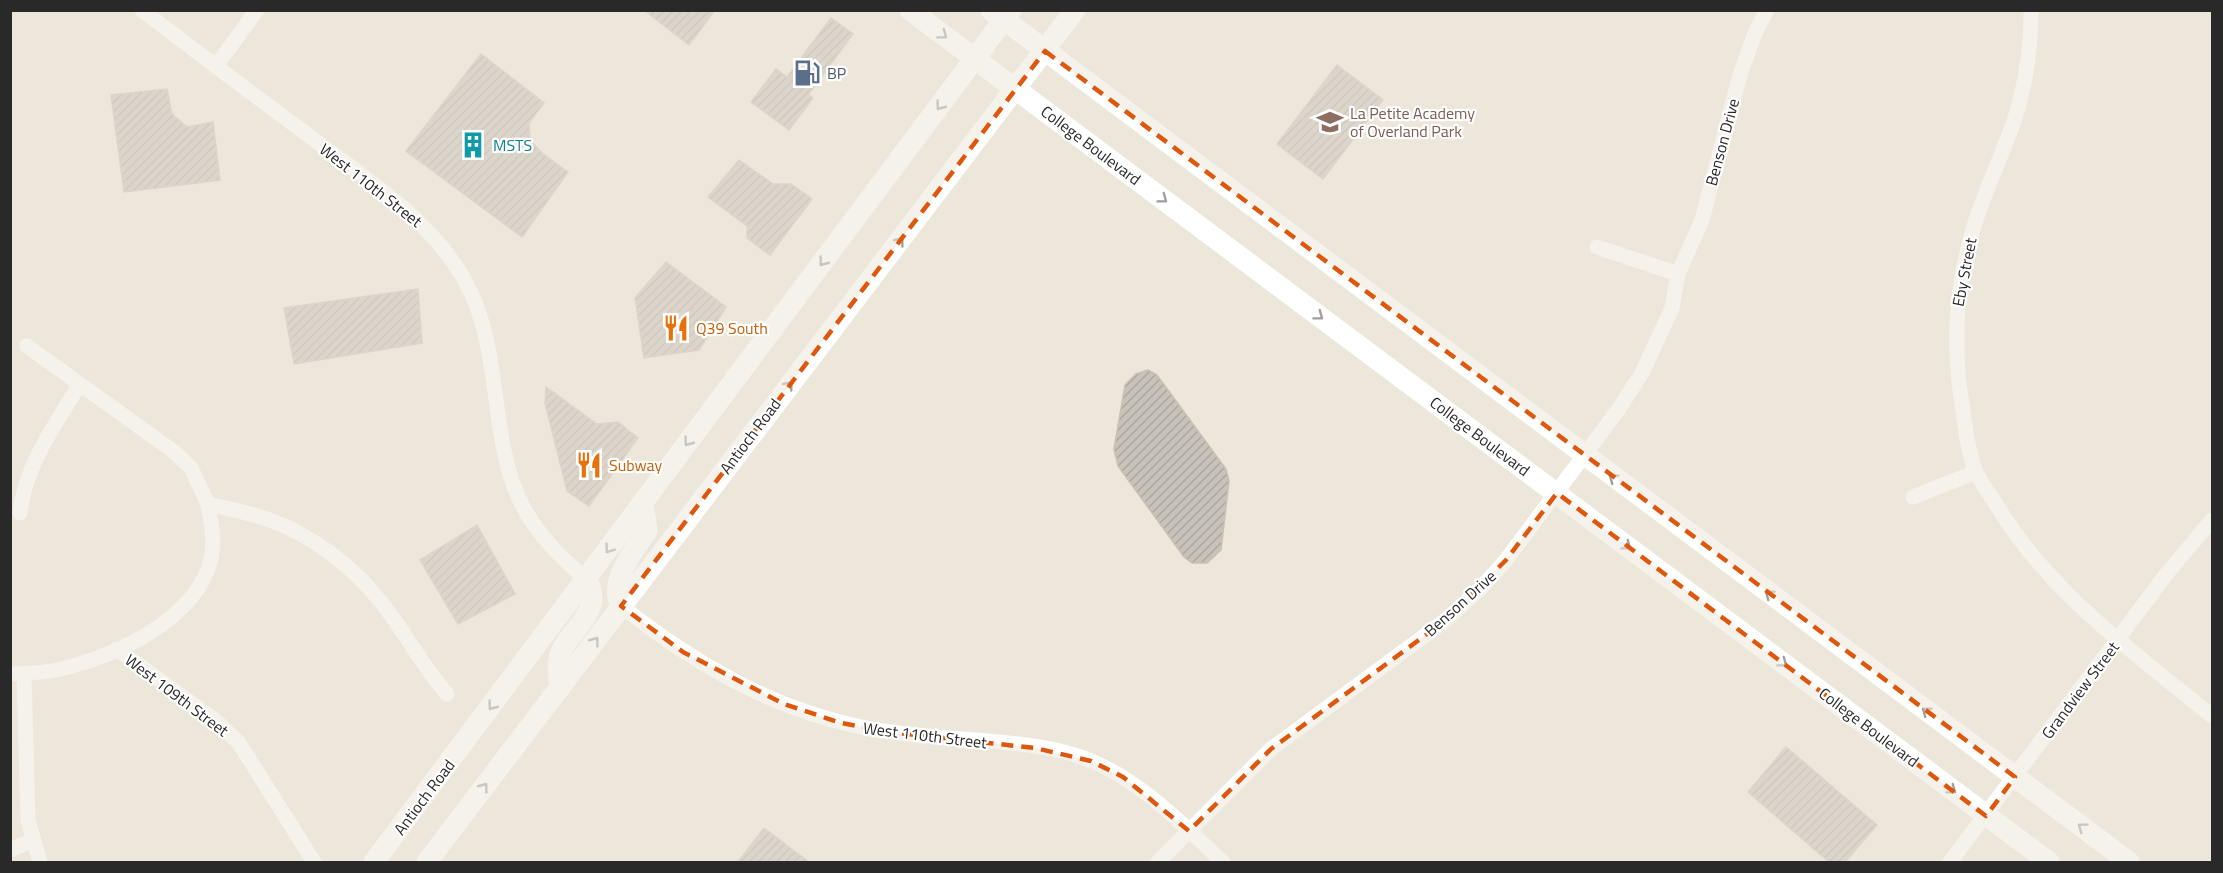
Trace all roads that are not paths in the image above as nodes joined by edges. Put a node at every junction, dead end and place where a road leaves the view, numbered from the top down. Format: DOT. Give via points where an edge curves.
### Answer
graph roads {
  1 [pos="142,10"];
  2 [pos="257,10"];
  3 [pos="910,10"];
  4 [pos="1075,10"];
  5 [pos="1767,10"];
  6 [pos="2031,10"];
  7 [pos="1002,14"];
  8 [pos="1045,51"];
  9 [pos="975,59"];
  10 [pos="216,66"];
  11 [pos="1015,89"];
  12 [pos="1597,247"];
  13 [pos="1678,274"];
  14 [pos="27,345"];
  15 [pos="80,385"];
  16 [pos="1584,457"];
  17 [pos="1976,472"];
  18 [pos="1557,493"];
  19 [pos="1913,497"];
  20 [pos="643,502"];
  21 [pos="208,504"];
  22 [pos="21,513"];
  23 [pos="2212,520"];
  24 [pos="587,580"];
  25 [pos="621,606"];
  26 [pos="2118,639"];
  27 [pos="117,649"];
  28 [pos="17,674"];
  29 [pos="560,688"];
  30 [pos="447,694"];
  31 [pos="2212,716"];
  32 [pos="2015,777"];
  33 [pos="1986,816"];
  34 [pos="1189,831"];
  35 [pos="33,840"];
  36 [pos="10,850"];
  37 [pos="40,862"];
  38 [pos="314,862"];
  39 [pos="374,862"];
  40 [pos="427,862"];
  41 [pos="1158,862"];
  42 [pos="1222,862"];
  43 [pos="1950,862"];
  44 [pos="2049,862"];
  45 [pos="2129,862"];
  1 -- 10 [label="street, West 110th Street"];
  2 -- 10 [label="street"];
  3 -- 9 [label="main road, College Boulevard, one-way"];
  4 -- 8 [label="main road, Antioch Road"];
  5 -- 13 [label="street, Benson Drive" via="1740,75 1702,220"];
  6 -- 17 [label="street, Eby Street" via="2024,84 1978,213 1962,266 1956,308 1956,356 1969,451"];
  7 -- 8 [label="main road"];
  7 -- 9 [label="main road, Antioch Road"];
  8 -- 11 [label="main road, Antioch Road"];
  8 -- 16 [label="main road"];
  9 -- 11 [label="main road, College Boulevard"];
  9 -- 20 [label="main road, Antioch Road, one-way"];
  10 -- 24 [label="street, West 110th Street" via="402,206 448,254 481,317 514,486 542,536"];
  11 -- 18 [label="main road, College Boulevard, one-way"];
  25 -- 11 [label="main road, Antioch Road, one-way"];
  12 -- 13 [label="street"];
  13 -- 16 [label="street, Benson Drive" via="1672,308 1642,373"];
  14 -- 15 [label="street"];
  15 -- 21 [label="street" via="173,451 191,468"];
  15 -- 22 [label="street" via="31,467 22,491"];
  16 -- 18 [label="street, Benson Drive"];
  32 -- 16 [label="main road, one-way"];
  17 -- 19 [label="street"];
  17 -- 26 [label="street, Eby Street" via="2044,571"];
  18 -- 33 [label="main road, College Boulevard, one-way"];
  18 -- 34 [label="street, Benson Drive" via="1506,560 1461,607 1271,749"];
  20 -- 24 [label="main road, Antioch Road, one-way"];
  20 -- 25 [label="main road" via="647,531 624,568 618,591"];
  21 -- 27 [label="street" via="214,538 202,582 171,619"];
  21 -- 30 [label="street" via="293,530 349,569 379,599 429,675"];
  23 -- 26 [label="street, Grandview Street"];
  24 -- 29 [label="main road" via="590,609 559,658"];
  24 -- 39 [label="main road, Antioch Road, one-way"];
  29 -- 25 [label="main road, Antioch Road, one-way"];
  25 -- 34 [label="street, West 110th Street" via="682,652 739,685 784,704 841,723 1035,748 1091,761 1123,777"];
  26 -- 31 [label="street, Eby Street"];
  26 -- 32 [label="street, Grandview Street"];
  27 -- 28 [label="street" via="54,670"];
  27 -- 38 [label="street, West 109th Street" via="215,720 239,743"];
  28 -- 35 [label="street"];
  40 -- 29 [label="main road, Antioch Road, one-way"];
  32 -- 33 [label="street, Grandview Street"];
  45 -- 32 [label="main road, one-way"];
  33 -- 43 [label="street, Grandview Street"];
  33 -- 44 [label="main road, College Boulevard"];
  34 -- 41 [label="street, Benson Drive"];
  34 -- 42 [label="street, West 110th Street"];
  35 -- 36 [label="street"];
  35 -- 37 [label="street"];
}
